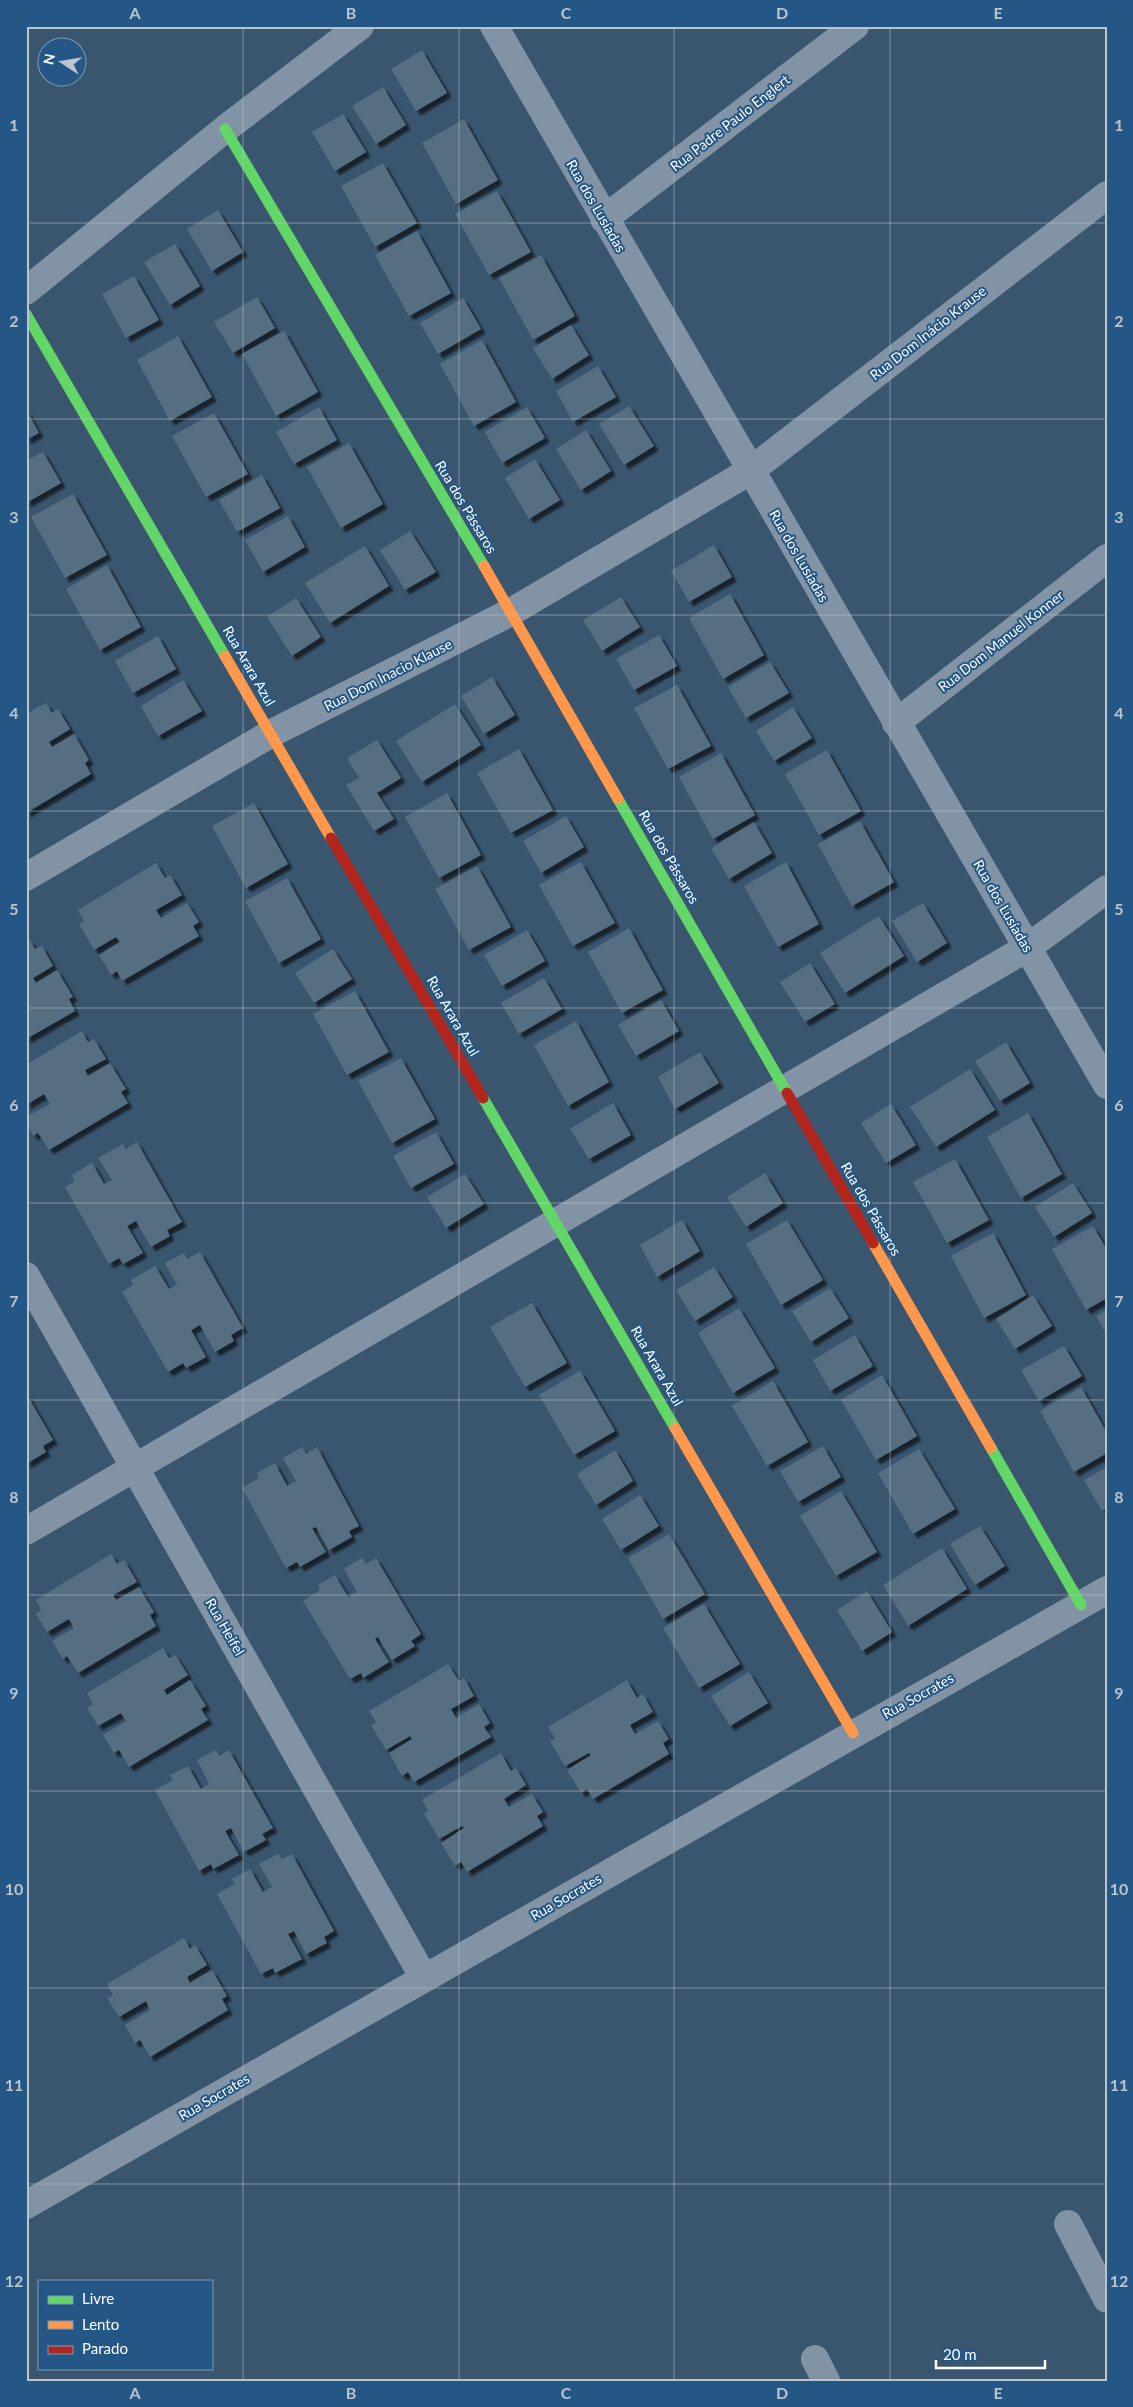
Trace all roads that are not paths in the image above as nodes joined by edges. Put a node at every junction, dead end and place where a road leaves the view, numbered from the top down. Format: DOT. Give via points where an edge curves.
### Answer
graph roads {
  1 [pos="360,26"];
  2 [pos="494,26"];
  3 [pos="855,26"];
  4 [pos="224,129"];
  5 [pos="1107,195"];
  6 [pos="604,219"];
  7 [pos="26,291"];
  8 [pos="26,314"];
  9 [pos="750,471"];
  10 [pos="1107,558"];
  11 [pos="511,612"];
  12 [pos="896,723"];
  13 [pos="272,733"];
  14 [pos="26,878"];
  15 [pos="1107,889"];
  16 [pos="1027,948"];
  17 [pos="1107,1085"];
  18 [pos="785,1089"];
  19 [pos="556,1222"];
  20 [pos="26,1276"];
  21 [pos="135,1468"];
  22 [pos="26,1531"];
  23 [pos="1107,1590"];
  24 [pos="1081,1605"];
  25 [pos="853,1733"];
  26 [pos="424,1978"];
  27 [pos="26,2205"];
  28 [pos="1068,2224"];
  29 [pos="1107,2299"];
  1 -- 4 [label="street"];
  2 -- 6 [label="street, Rua dos Lusíadas"];
  3 -- 6 [label="street, Rua Padre Paulo Englert"];
  4 -- 7 [label="street"];
  4 -- 11 [label="street, Rua dos Pássaros"];
  5 -- 9 [label="street, Rua Dom Inácio Krause"];
  6 -- 9 [label="street, Rua dos Lusíadas"];
  8 -- 13 [label="street, Rua Arara Azul"];
  9 -- 11 [label="street, Rua Dom Inacio Klause"];
  9 -- 12 [label="street, Rua dos Lusíadas"];
  10 -- 12 [label="street, Rua Dom Manuel Konner"];
  11 -- 13 [label="street, Rua Dom Inacio Klause"];
  11 -- 18 [label="street, Rua dos Pássaros"];
  12 -- 16 [label="street, Rua dos Lusíadas"];
  13 -- 14 [label="street, Rua Dom Inacio Klause"];
  13 -- 19 [label="street, Rua Arara Azul"];
  15 -- 16 [label="street"];
  16 -- 17 [label="street, Rua dos Lusíadas"];
  16 -- 18 [label="street"];
  18 -- 19 [label="street"];
  18 -- 24 [label="street, Rua dos Pássaros"];
  19 -- 21 [label="street"];
  19 -- 25 [label="street, Rua Arara Azul"];
  20 -- 21 [label="street, Rua Heifel"];
  21 -- 22 [label="street"];
  21 -- 26 [label="street, Rua Heifel"];
  23 -- 24 [label="street, Rua Socrates"];
  24 -- 25 [label="street, Rua Socrates"];
  25 -- 26 [label="street, Rua Socrates"];
  26 -- 27 [label="street, Rua Socrates"];
  28 -- 29 [label="street"];
}
